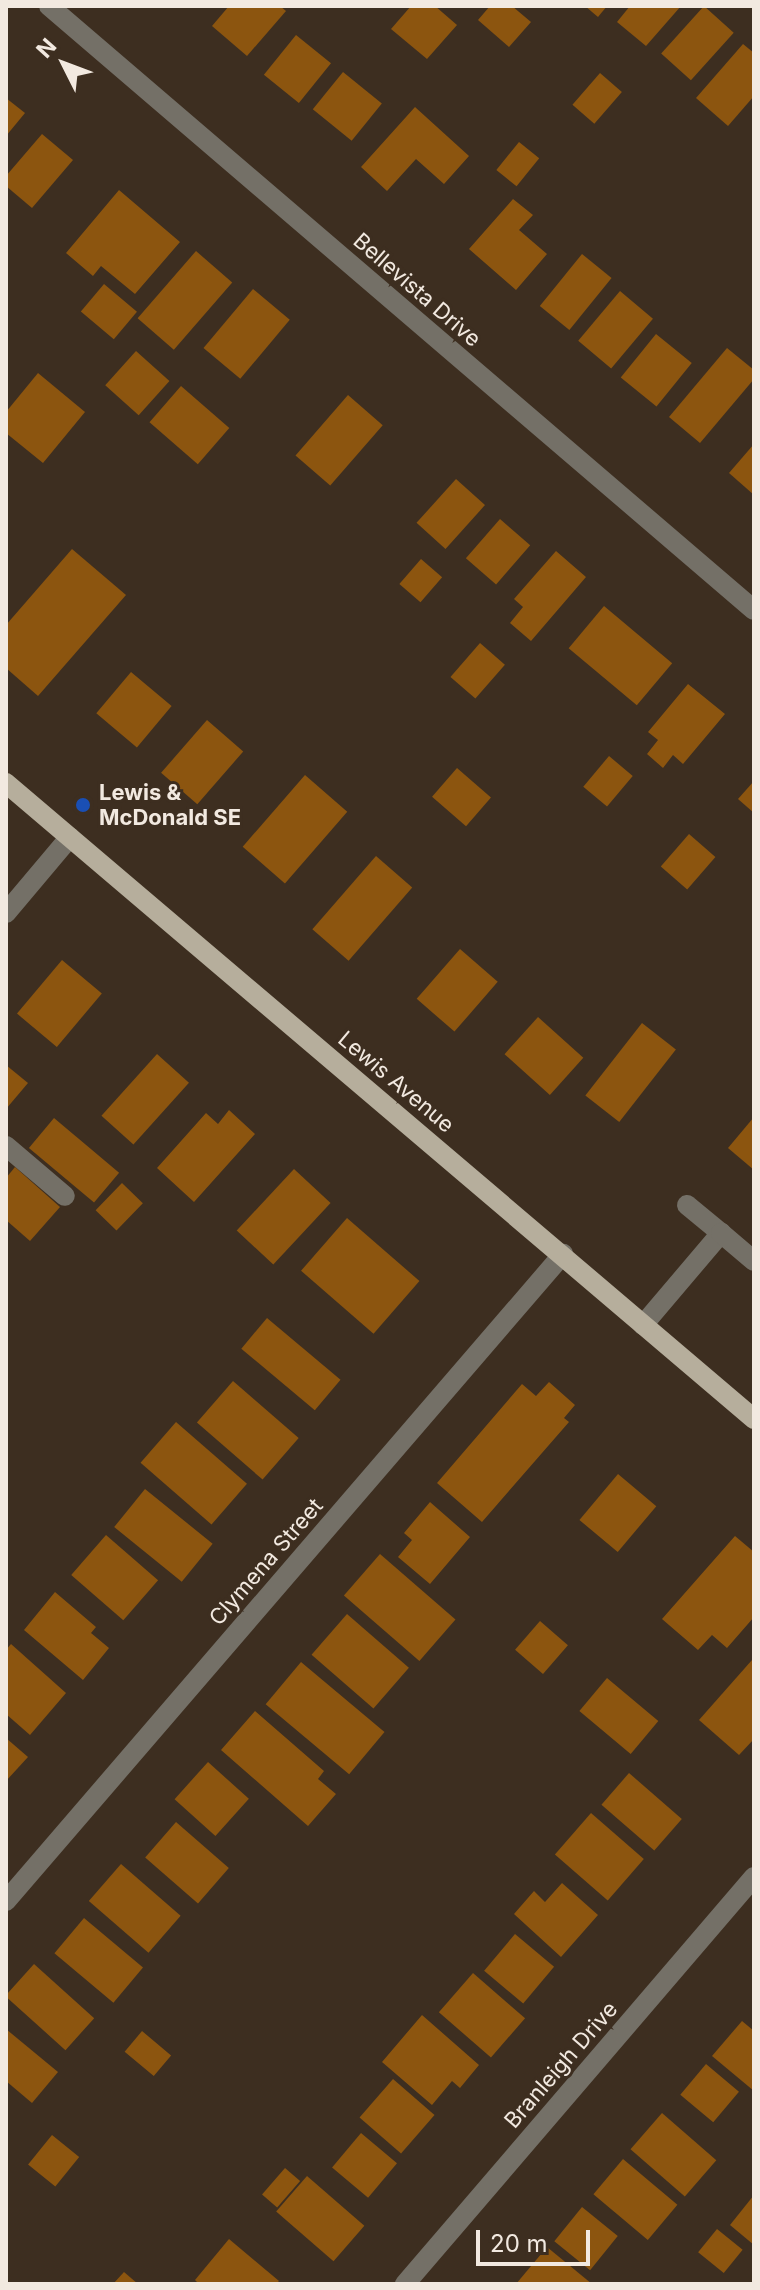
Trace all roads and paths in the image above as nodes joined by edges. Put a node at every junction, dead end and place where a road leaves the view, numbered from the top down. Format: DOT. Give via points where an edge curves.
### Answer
graph roads {
  1 [pos="49,6"];
  2 [pos="754,610"];
  3 [pos="6,783"];
  4 [pos="70,837"];
  5 [pos="6,913"];
  6 [pos="6,1146"];
  7 [pos="65,1196"];
  8 [pos="687,1205"];
  9 [pos="721,1233"];
  10 [pos="563,1254"];
  11 [pos="754,1261"];
  12 [pos="643,1325"];
  13 [pos="754,1419"];
  14 [pos="754,1877"];
  15 [pos="6,1901"];
  16 [pos="405,2284"];
  1 -- 2 [label="street, Bellevista Drive"];
  3 -- 4 [label="main road, Lewis Avenue"];
  4 -- 5 [label="street"];
  4 -- 10 [label="main road, Lewis Avenue"];
  6 -- 7 [label="street"];
  8 -- 9 [label="street"];
  9 -- 11 [label="street"];
  9 -- 12 [label="street"];
  10 -- 12 [label="main road, Lewis Avenue"];
  10 -- 15 [label="street, Clymena Street"];
  12 -- 13 [label="main road, Lewis Avenue"];
  14 -- 16 [label="street, Branleigh Drive"];
}
